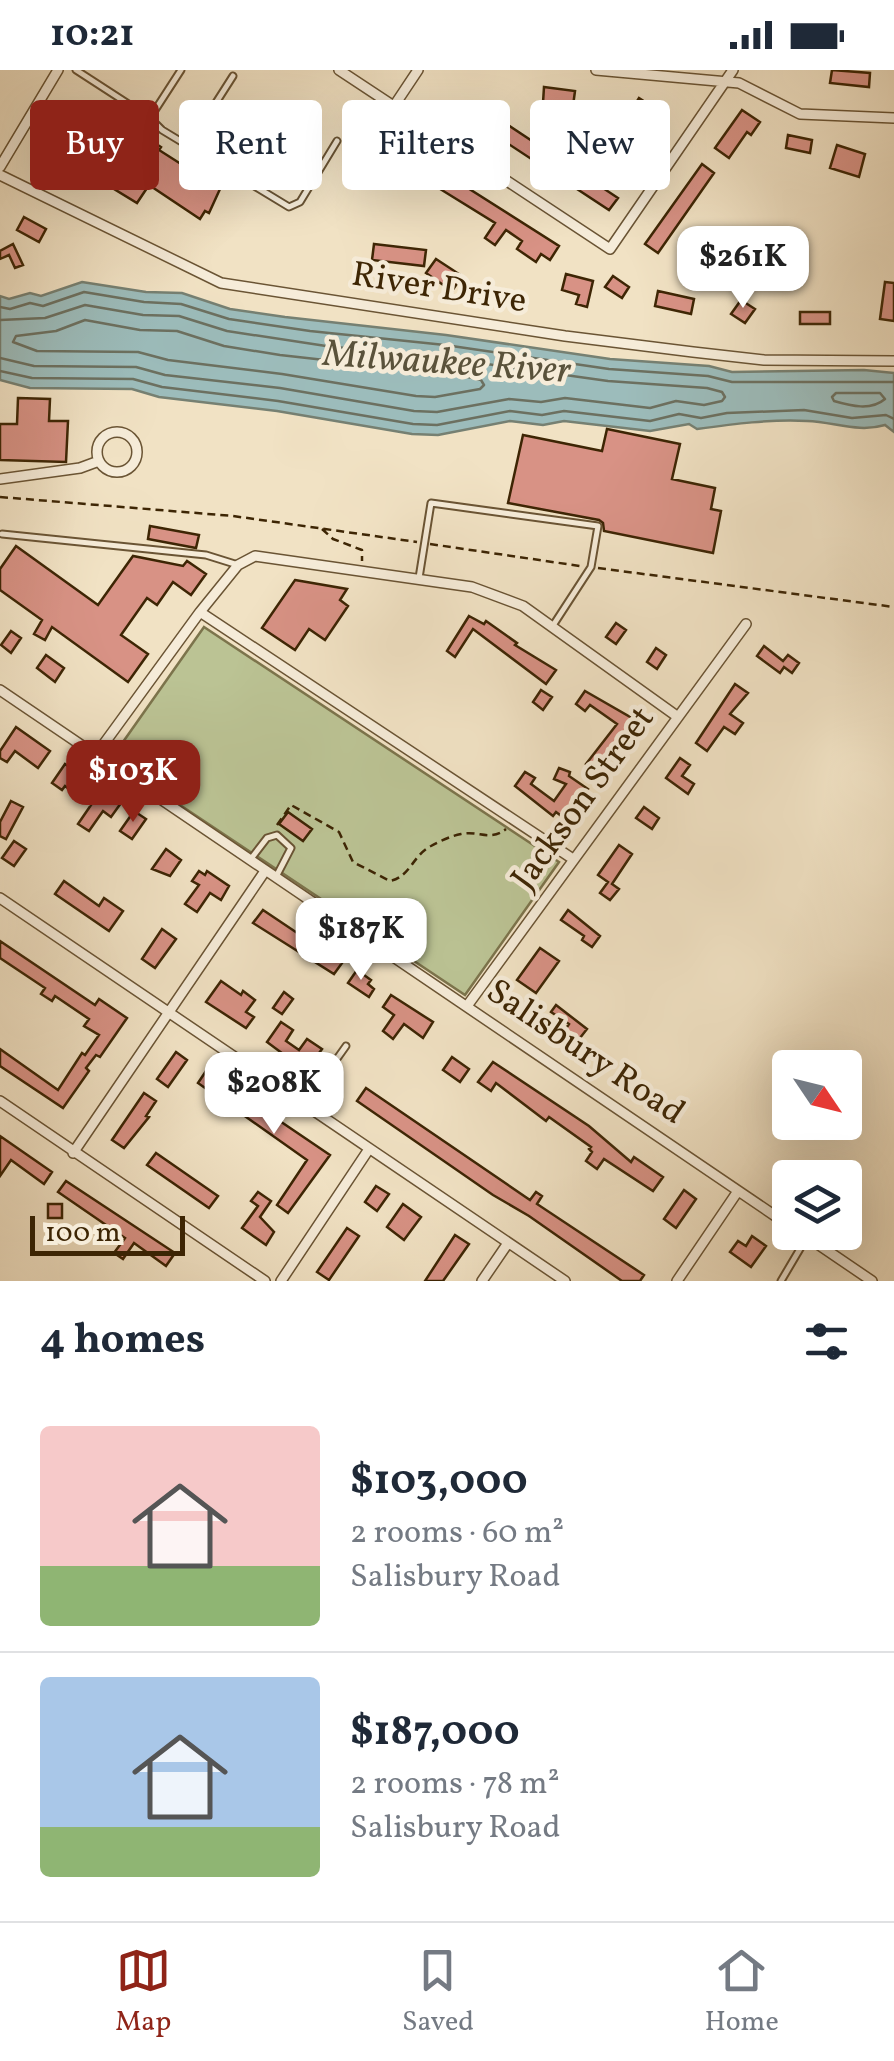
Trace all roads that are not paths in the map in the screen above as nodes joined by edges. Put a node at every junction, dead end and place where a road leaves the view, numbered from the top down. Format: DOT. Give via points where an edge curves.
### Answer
graph roads {
  1 [pos="58,70"];
  2 [pos="76,70"];
  3 [pos="181,70"];
  4 [pos="339,70"];
  5 [pos="418,70"];
  6 [pos="596,70"];
  7 [pos="733,70"];
  8 [pos="233,76"];
  9 [pos="725,82"];
  10 [pos="122,100"];
  11 [pos="218,100"];
  12 [pos="385,100"];
  13 [pos="398,100"];
  14 [pos="159,104"];
  15 [pos="894,118"];
  16 [pos="337,141"];
  17 [pos="322,166"];
  18 [pos="0,167"];
  19 [pos="0,175"];
  20 [pos="510,183"];
  21 [pos="262,190"];
  22 [pos="307,190"];
  23 [pos="894,361"];
  24 [pos="99,461"];
  25 [pos="0,478"];
  26 [pos="2,534"];
  27 [pos="238,565"];
  28 [pos="418,580"];
  29 [pos="200,612"];
  30 [pos="746,624"];
  31 [pos="552,627"];
  32 [pos="0,690"];
  33 [pos="678,717"];
  34 [pos="95,756"];
  35 [pos="573,859"];
  36 [pos="250,860"];
  37 [pos="270,874"];
  38 [pos="0,898"];
  39 [pos="468,1006"];
  40 [pos="167,1011"];
  41 [pos="346,1046"];
  42 [pos="0,1101"];
  43 [pos="304,1105"];
  44 [pos="369,1149"];
  45 [pos="73,1153"];
  46 [pos="738,1191"];
  47 [pos="772,1214"];
  48 [pos="508,1242"];
  49 [pos="796,1250"];
  50 [pos="826,1250"];
  51 [pos="266,1281"];
  52 [pos="281,1281"];
  53 [pos="482,1281"];
  54 [pos="566,1281"];
  55 [pos="677,1281"];
  56 [pos="781,1281"];
  57 [pos="872,1281"];
  1 -- 18 [label="street"];
  2 -- 10 [label="lane"];
  3 -- 14 [label="lane"];
  4 -- 12 [label="street"];
  5 -- 13 [label="street"];
  6 -- 9 [label="street"];
  7 -- 9 [label="street"];
  8 -- 11 [label="lane"];
  9 -- 15 [label="street" via="800,114"];
  9 -- 20 [label="street" via="610,249"];
  16 -- 17 [label="lane"];
  19 -- 23 [label="street, River Drive" via="220,283 692,352"];
  21 -- 22 [label="lane" via="289,207"];
  24 -- 24 [label="street" via="116,472 129,468 135,442 120,432 108,434 97,449"];
  24 -- 25 [label="street"];
  26 -- 27 [label="lane"];
  27 -- 28 [label="street" via="255,556"];
  27 -- 29 [label="street"];
  28 -- 31 [label="street" via="472,587 523,606"];
  28 -- 31 [label="lane" via="432,503 598,526 591,567"];
  29 -- 34 [label="street"];
  29 -- 35 [label="street"];
  30 -- 33 [label="street, Jackson Street"];
  31 -- 33 [label="street"];
  32 -- 34 [label="street, Salisbury Road"];
  33 -- 35 [label="street, Jackson Street"];
  34 -- 36 [label="street, Salisbury Road"];
  35 -- 39 [label="street, Jackson Street"];
  36 -- 37 [label="street, Salisbury Road"];
  36 -- 37 [label="lane" via="277,836 291,848"];
  37 -- 39 [label="street, Salisbury Road"];
  37 -- 40 [label="street"];
  38 -- 40 [label="street"];
  39 -- 46 [label="street, Salisbury Road"];
  40 -- 43 [label="street"];
  40 -- 45 [label="street"];
  41 -- 43 [label="lane"];
  42 -- 45 [label="street"];
  43 -- 44 [label="street"];
  44 -- 48 [label="street"];
  44 -- 52 [label="street"];
  45 -- 51 [label="street"];
  46 -- 47 [label="street, Salisbury Road"];
  46 -- 55 [label="street"];
  48 -- 53 [label="street"];
  48 -- 54 [label="street"];
  49 -- 56 [label="lane"];
  50 -- 57 [label="street"];
}
